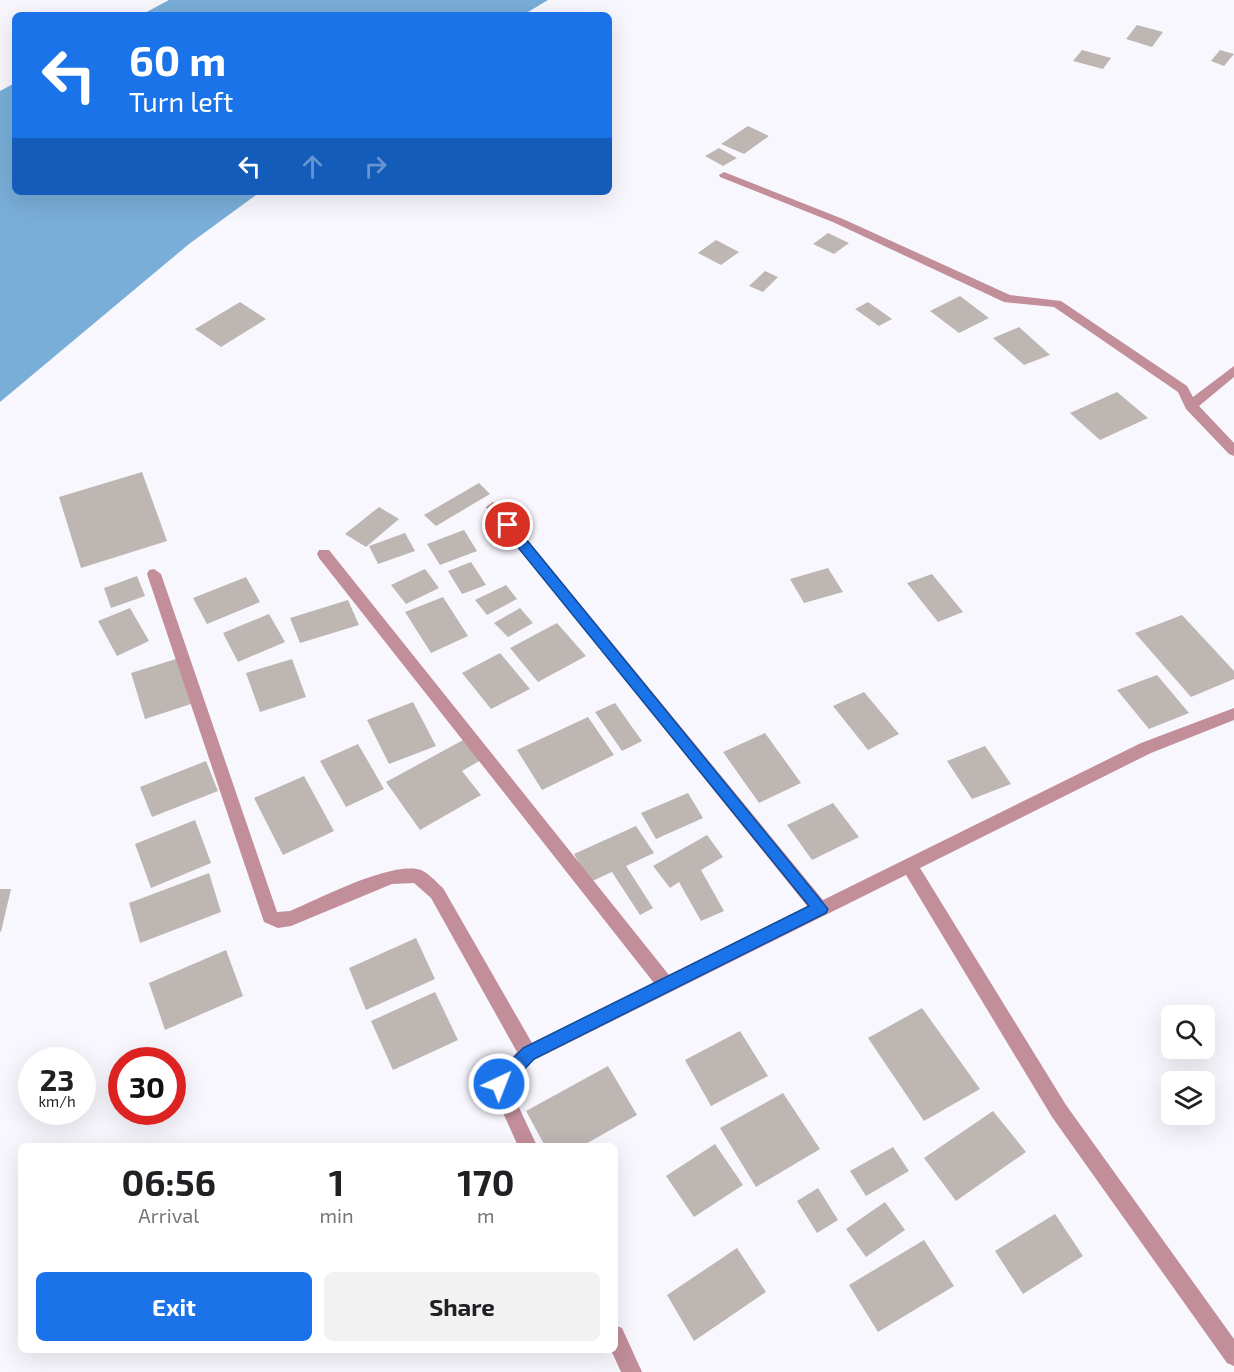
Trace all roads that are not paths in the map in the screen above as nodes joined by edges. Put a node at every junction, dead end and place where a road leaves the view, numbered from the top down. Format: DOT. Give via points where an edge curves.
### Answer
graph roads {
  1 [pos="724,175"];
  2 [pos="1234,370"];
  3 [pos="1191,406"];
  4 [pos="1234,451"];
  5 [pos="493,507"];
  6 [pos="324,554"];
  7 [pos="154,573"];
  8 [pos="1234,714"];
  9 [pos="909,865"];
  10 [pos="820,909"];
  11 [pos="666,985"];
  12 [pos="528,1054"];
  13 [pos="527,1143"];
  14 [pos="618,1342"];
  15 [pos="1234,1356"];
  16 [pos="632,1372"];
  1 -- 3 [label="street" via="839,221 1008,300 1057,304 1183,389"];
  2 -- 3 [label="street"];
  3 -- 4 [label="street"];
  5 -- 10 [label="street"];
  6 -- 11 [label="street"];
  7 -- 12 [label="street" via="270,917 291,918 391,877 417,876 437,893"];
  8 -- 9 [label="street" via="1146,748"];
  9 -- 10 [label="street"];
  9 -- 15 [label="street" via="1059,1112"];
  10 -- 11 [label="street"];
  11 -- 12 [label="street"];
  12 -- 13 [label="street" via="499,1084"];
  14 -- 16 [label="street"];
}
